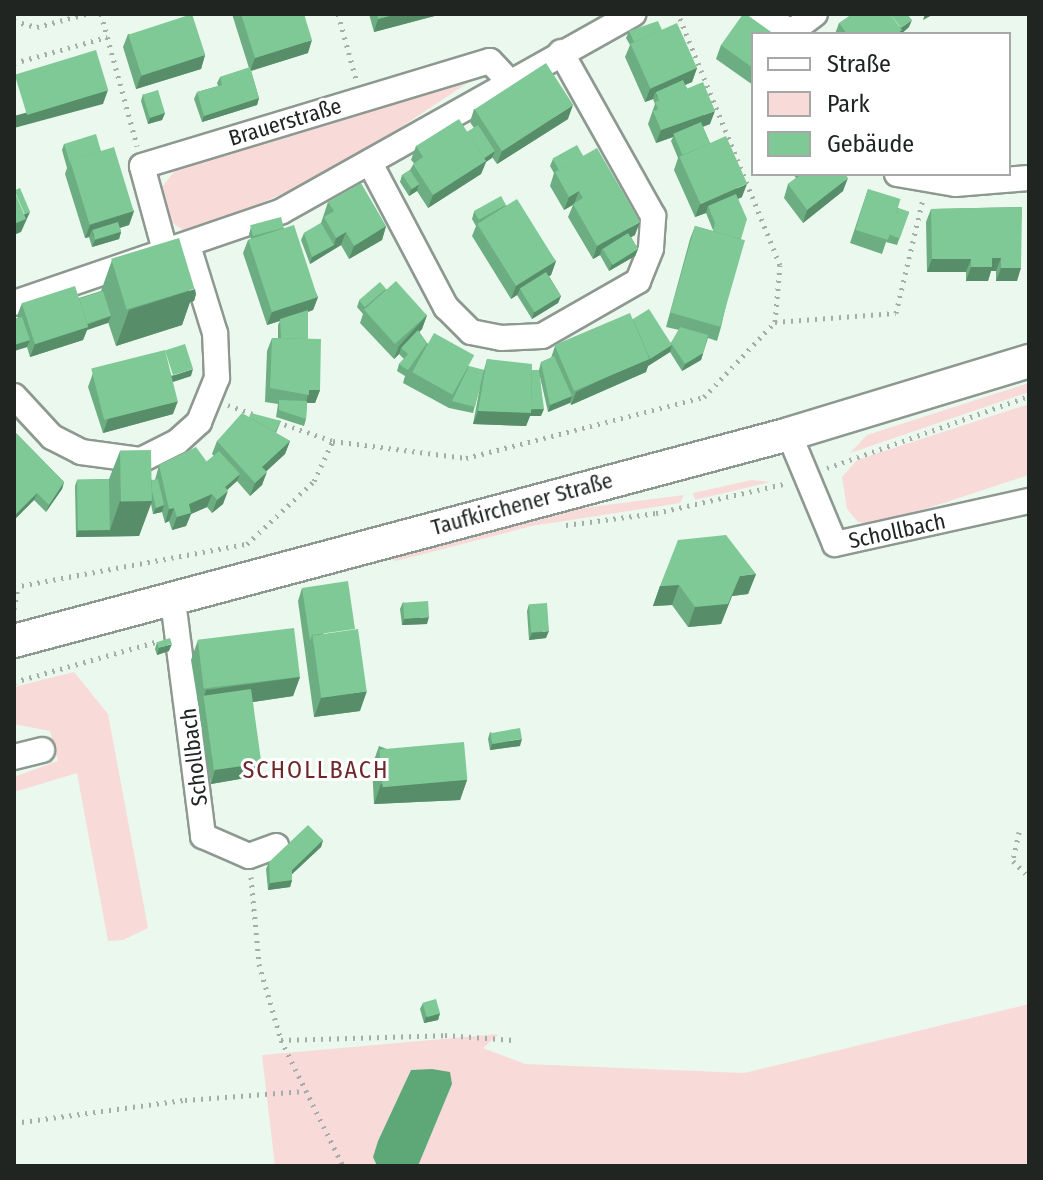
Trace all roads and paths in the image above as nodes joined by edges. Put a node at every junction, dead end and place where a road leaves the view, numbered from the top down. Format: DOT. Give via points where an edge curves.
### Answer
graph roads {
  1 [pos="86,14"];
  2 [pos="101,14"];
  3 [pos="338,14"];
  4 [pos="633,14"];
  5 [pos="678,14"];
  6 [pos="756,14"];
  7 [pos="815,14"];
  8 [pos="14,21"];
  9 [pos="796,31"];
  10 [pos="107,37"];
  11 [pos="561,52"];
  12 [pos="14,63"];
  13 [pos="508,80"];
  14 [pos="361,98"];
  15 [pos="371,165"];
  16 [pos="142,166"];
  17 [pos="904,176"];
  18 [pos="1029,178"];
  19 [pos="927,182"];
  20 [pos="177,250"];
  21 [pos="14,303"];
  22 [pos="775,322"];
  23 [pos="1029,361"];
  24 [pos="14,396"];
  25 [pos="1029,396"];
  26 [pos="212,400"];
  27 [pos="789,434"];
  28 [pos="333,441"];
  29 [pos="808,477"];
  30 [pos="1029,501"];
  31 [pos="16,587"];
  32 [pos="15,609"];
  33 [pos="176,615"];
  34 [pos="14,641"];
  35 [pos="14,682"];
  36 [pos="42,750"];
  37 [pos="14,757"];
  38 [pos="1019,832"];
  39 [pos="276,846"];
  40 [pos="249,856"];
  41 [pos="1029,877"];
  42 [pos="281,1040"];
  43 [pos="513,1040"];
  44 [pos="305,1091"];
  45 [pos="14,1123"];
  46 [pos="343,1166"];
  1 -- 8 [label="path" via="37,27"];
  2 -- 10 [label="path"];
  3 -- 14 [label="path"];
  4 -- 11 [label="street"];
  5 -- 22 [label="path" via="780,265"];
  6 -- 9 [label="street"];
  7 -- 9 [label="street"];
  10 -- 12 [label="path"];
  10 -- 16 [label="path"];
  11 -- 13 [label="street"];
  11 -- 15 [label="street" via="653,216 649,257 638,281 542,336 501,338 471,332 446,307"];
  13 -- 14 [label="street, Brauerstraße" via="490,61"];
  13 -- 15 [label="street"];
  14 -- 16 [label="street, Brauerstraße"];
  15 -- 20 [label="street" via="282,211"];
  16 -- 20 [label="street"];
  17 -- 19 [label="street"];
  18 -- 19 [label="street"];
  19 -- 22 [label="path" via="896,313"];
  20 -- 21 [label="street"];
  20 -- 26 [label="street" via="215,333 217,378"];
  22 -- 28 [label="path" via="704,397 466,458"];
  23 -- 27 [label="main road, Taufkirchener Straße"];
  24 -- 26 [label="street" via="67,448 129,460 164,452 199,422"];
  25 -- 29 [label="path" via="910,434"];
  26 -- 28 [label="path"];
  27 -- 29 [label="street, Schollbach"];
  27 -- 33 [label="main road, Taufkirchener Straße"];
  28 -- 31 [label="path" via="314,481 247,544"];
  29 -- 30 [label="street, Schollbach" via="835,544"];
  31 -- 32 [label="path"];
  33 -- 34 [label="main road, Taufkirchener Straße"];
  33 -- 35 [label="path" via="140,647"];
  33 -- 40 [label="street, Schollbach" via="203,836"];
  36 -- 37 [label="street"];
  38 -- 41 [label="path" via="1013,861"];
  39 -- 40 [label="street"];
  40 -- 42 [label="path" via="259,964"];
  42 -- 43 [label="path" via="445,1035"];
  42 -- 44 [label="path"];
  44 -- 45 [label="path" via="185,1100"];
  44 -- 46 [label="path"];
}
